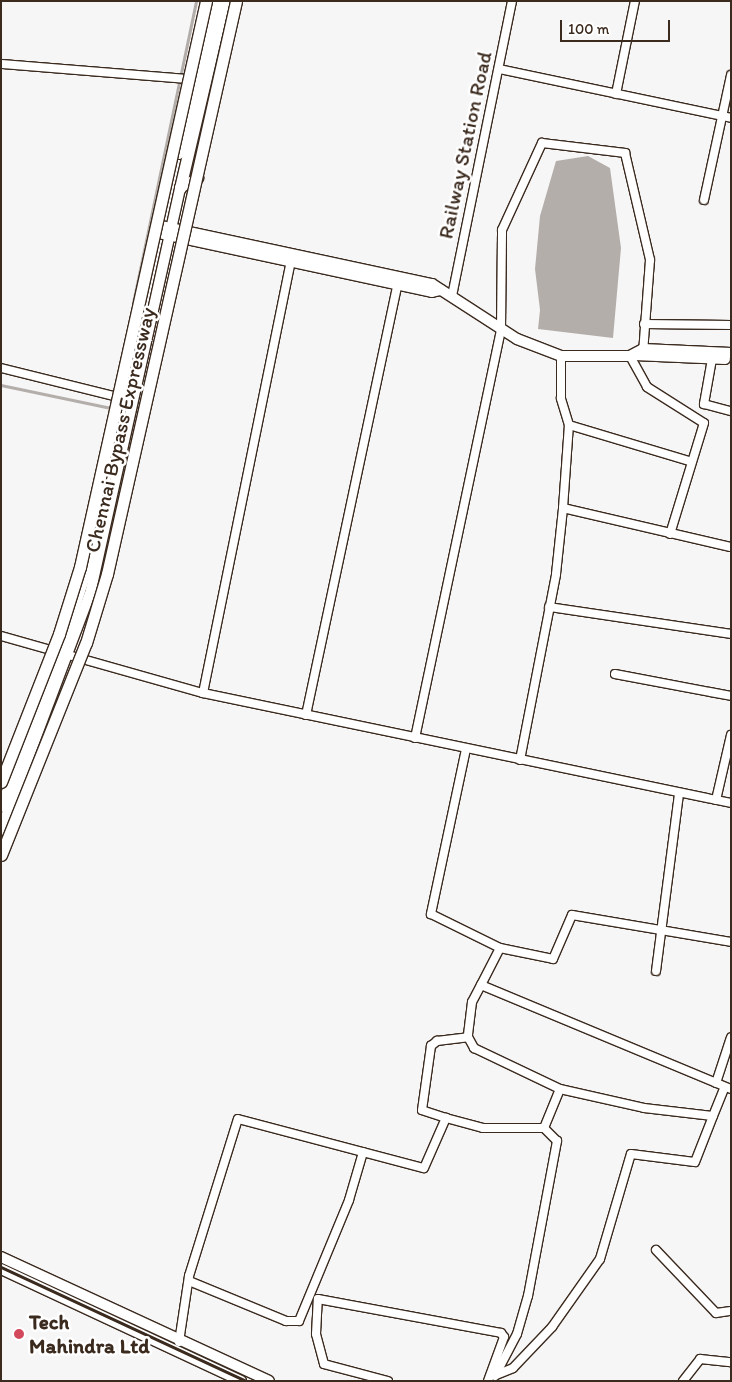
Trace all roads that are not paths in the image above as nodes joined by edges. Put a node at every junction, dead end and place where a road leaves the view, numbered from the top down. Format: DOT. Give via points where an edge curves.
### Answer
graph roads {
  1 [pos="205,1"];
  2 [pos="214,1"];
  3 [pos="224,1"];
  4 [pos="237,1"];
  5 [pos="512,1"];
  6 [pos="636,1"];
  7 [pos="1,64"];
  8 [pos="499,69"];
  9 [pos="731,75"];
  10 [pos="182,78"];
  11 [pos="616,94"];
  12 [pos="722,116"];
  13 [pos="731,118"];
  14 [pos="175,186"];
  15 [pos="704,200"];
  16 [pos="160,230"];
  17 [pos="171,232"];
  18 [pos="291,261"];
  19 [pos="398,284"];
  20 [pos="441,290"];
  21 [pos="452,296"];
  22 [pos="644,324"];
  23 [pos="731,324"];
  24 [pos="501,329"];
  25 [pos="731,353"];
  26 [pos="637,355"];
  27 [pos="561,356"];
  28 [pos="712,359"];
  29 [pos="731,360"];
  30 [pos="1,368"];
  31 [pos="120,398"];
  32 [pos="731,411"];
  33 [pos="569,424"];
  34 [pos="692,462"];
  35 [pos="563,508"];
  36 [pos="670,534"];
  37 [pos="731,548"];
  38 [pos="550,607"];
  39 [pos="731,634"];
  40 [pos="1,636"];
  41 [pos="64,655"];
  42 [pos="616,674"];
  43 [pos="203,693"];
  44 [pos="731,696"];
  45 [pos="306,715"];
  46 [pos="731,735"];
  47 [pos="415,738"];
  48 [pos="466,749"];
  49 [pos="520,760"];
  50 [pos="1,782"];
  51 [pos="679,793"];
  52 [pos="716,800"];
  53 [pos="731,803"];
  54 [pos="1,806"];
  55 [pos="1,830"];
  56 [pos="1,855"];
  57 [pos="664,928"];
  58 [pos="731,942"];
  59 [pos="500,948"];
  60 [pos="656,971"];
  61 [pos="481,985"];
  62 [pos="468,1037"];
  63 [pos="731,1037"];
  64 [pos="716,1083"];
  65 [pos="728,1088"];
  66 [pos="560,1089"];
  67 [pos="712,1116"];
  68 [pos="446,1118"];
  69 [pos="544,1128"];
  70 [pos="363,1152"];
  71 [pos="656,1250"];
  72 [pos="1,1257"];
  73 [pos="1,1269"];
  74 [pos="189,1281"];
  75 [pos="731,1311"];
  76 [pos="118,1317"];
  77 [pos="179,1342"];
  78 [pos="731,1362"];
  79 [pos="370,1379"];
  80 [pos="492,1379"];
  81 [pos="241,1381"];
  82 [pos="269,1381"];
  83 [pos="388,1381"];
  84 [pos="683,1381"];
  1 -- 10 [label="main road"];
  1 -- 50 [label="highway, Chennai Bypass Expressway, bridge" via="80,567 60,634"];
  2 -- 14 [label="highway"];
  3 -- 14 [label="highway"];
  4 -- 14 [label="main road" via="197,181"];
  4 -- 56 [label="highway, Chennai Bypass Expressway, bridge" via="107,574 86,643"];
  5 -- 8 [label="street, Railway Station Road"];
  6 -- 11 [label="street"];
  7 -- 10 [label="street"];
  8 -- 11 [label="street"];
  8 -- 21 [label="street, Railway Station Road"];
  9 -- 12 [label="street"];
  10 -- 14 [label="main road" via="164,174"];
  11 -- 12 [label="street"];
  12 -- 13 [label="street"];
  12 -- 15 [label="street"];
  14 -- 16 [label="main road"];
  14 -- 17 [label="main road"];
  16 -- 17 [label="main road"];
  16 -- 31 [label="main road"];
  17 -- 18 [label="main road"];
  17 -- 20 [label="main road" via="432,284"];
  17 -- 31 [label="main road"];
  18 -- 19 [label="main road"];
  18 -- 43 [label="street"];
  19 -- 20 [label="main road"];
  19 -- 45 [label="street"];
  20 -- 21 [label="main road"];
  21 -- 24 [label="main road"];
  22 -- 23 [label="street"];
  22 -- 24 [label="street" via="650,260 625,153 542,143 502,230"];
  22 -- 26 [label="street"];
  24 -- 27 [label="main road"];
  24 -- 47 [label="street"];
  25 -- 26 [label="main road"];
  26 -- 27 [label="main road"];
  26 -- 28 [label="main road"];
  26 -- 34 [label="street" via="647,387 704,423"];
  27 -- 33 [label="street" via="561,398"];
  28 -- 29 [label="main road"];
  28 -- 32 [label="street" via="705,405"];
  30 -- 31 [label="street"];
  31 -- 41 [label="main road" via="91,590"];
  33 -- 34 [label="street"];
  33 -- 35 [label="street"];
  34 -- 36 [label="street"];
  35 -- 36 [label="street"];
  35 -- 38 [label="street"];
  36 -- 37 [label="street"];
  38 -- 39 [label="street"];
  38 -- 49 [label="street"];
  40 -- 41 [label="street"];
  41 -- 43 [label="street"];
  41 -- 54 [label="main road"];
  41 -- 55 [label="main road"];
  42 -- 44 [label="street"];
  43 -- 45 [label="street"];
  45 -- 47 [label="street"];
  46 -- 52 [label="street"];
  47 -- 48 [label="street"];
  48 -- 49 [label="street"];
  48 -- 59 [label="street" via="431,914"];
  49 -- 51 [label="street"];
  51 -- 52 [label="street"];
  51 -- 57 [label="street"];
  52 -- 53 [label="street"];
  57 -- 58 [label="street"];
  57 -- 59 [label="street" via="572,916 553,959"];
  57 -- 60 [label="street"];
  59 -- 61 [label="street"];
  61 -- 62 [label="street" via="472,1002"];
  61 -- 64 [label="street"];
  62 -- 66 [label="street" via="474,1048"];
  62 -- 68 [label="street" via="436,1041 431,1046 422,1110"];
  63 -- 64 [label="street"];
  64 -- 65 [label="street"];
  65 -- 67 [label="street"];
  66 -- 67 [label="street" via="644,1108"];
  66 -- 69 [label="street"];
  67 -- 80 [label="street" via="695,1162 631,1154 600,1259 552,1327 513,1368"];
  68 -- 69 [label="street" via="483,1128"];
  68 -- 70 [label="street" via="424,1168"];
  69 -- 80 [label="street" via="557,1141 553,1179 517,1334"];
  70 -- 74 [label="street" via="238,1120"];
  70 -- 74 [label="street" via="349,1200 298,1321 286,1321"];
  71 -- 75 [label="street" via="716,1313"];
  72 -- 76 [label="main road"];
  73 -- 76 [label="main road"];
  74 -- 77 [label="street"];
  76 -- 77 [label="main road"];
  76 -- 81 [label="main road"];
  77 -- 82 [label="main road"];
  78 -- 84 [label="street" via="700,1359"];
  79 -- 80 [label="street" via="324,1364 316,1334 318,1299 501,1333 504,1337"];
  79 -- 83 [label="street"];
}
